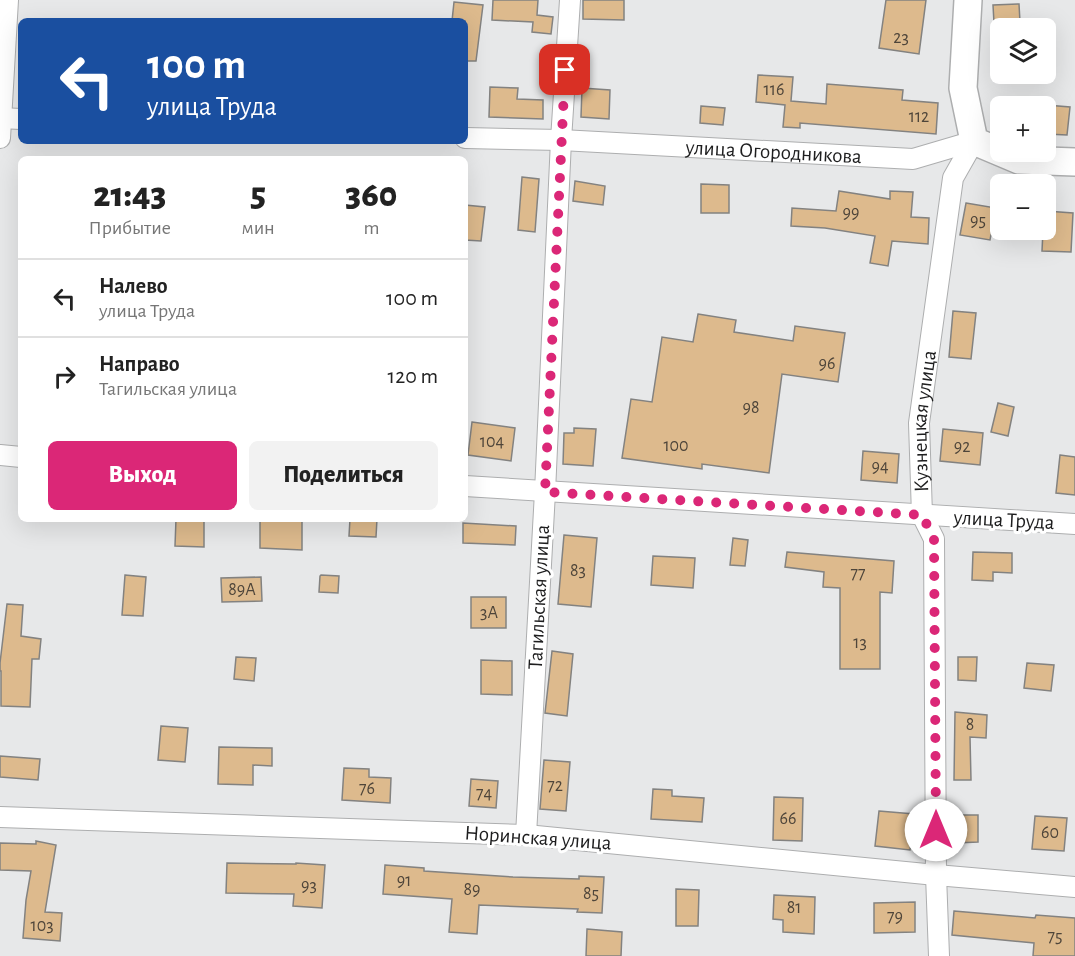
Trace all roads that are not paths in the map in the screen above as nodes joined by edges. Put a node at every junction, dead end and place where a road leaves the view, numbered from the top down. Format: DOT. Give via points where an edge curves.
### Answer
graph roads {
  1 [pos="8,0"];
  2 [pos="570,0"];
  3 [pos="968,0"];
  4 [pos="8,118"];
  5 [pos="0,138"];
  6 [pos="468,138"];
  7 [pos="561,140"];
  8 [pos="974,141"];
  9 [pos="1075,162"];
  10 [pos="0,455"];
  11 [pos="18,457"];
  12 [pos="468,486"];
  13 [pos="545,492"];
  14 [pos="922,515"];
  15 [pos="1075,524"];
  16 [pos="0,817"];
  17 [pos="526,835"];
  18 [pos="936,875"];
  19 [pos="1075,886"];
  20 [pos="939,956"];
  1 -- 4 [label="street"];
  2 -- 7 [label="street, Тагильская улица"];
  3 -- 8 [label="main road" via="963,88"];
  4 -- 5 [label="street"];
  6 -- 7 [label="street, улица Огородникова"];
  7 -- 8 [label="street, улица Огородникова" via="913,159"];
  7 -- 13 [label="street, Тагильская улица"];
  8 -- 9 [label="main road" via="1019,160"];
  8 -- 14 [label="street, Кузнецкая улица" via="951,189 919,423"];
  10 -- 11 [label="street"];
  12 -- 13 [label="street, улица Труда"];
  13 -- 14 [label="street, улица Труда"];
  13 -- 17 [label="street, Тагильская улица"];
  14 -- 15 [label="street, улица Труда"];
  14 -- 18 [label="street, Кузнецкая улица" via="934,539"];
  16 -- 17 [label="street, Норинская улица"];
  17 -- 18 [label="street, Норинская улица"];
  18 -- 19 [label="street, Норинская улица"];
  18 -- 20 [label="street, Кузнецкая улица"];
}
